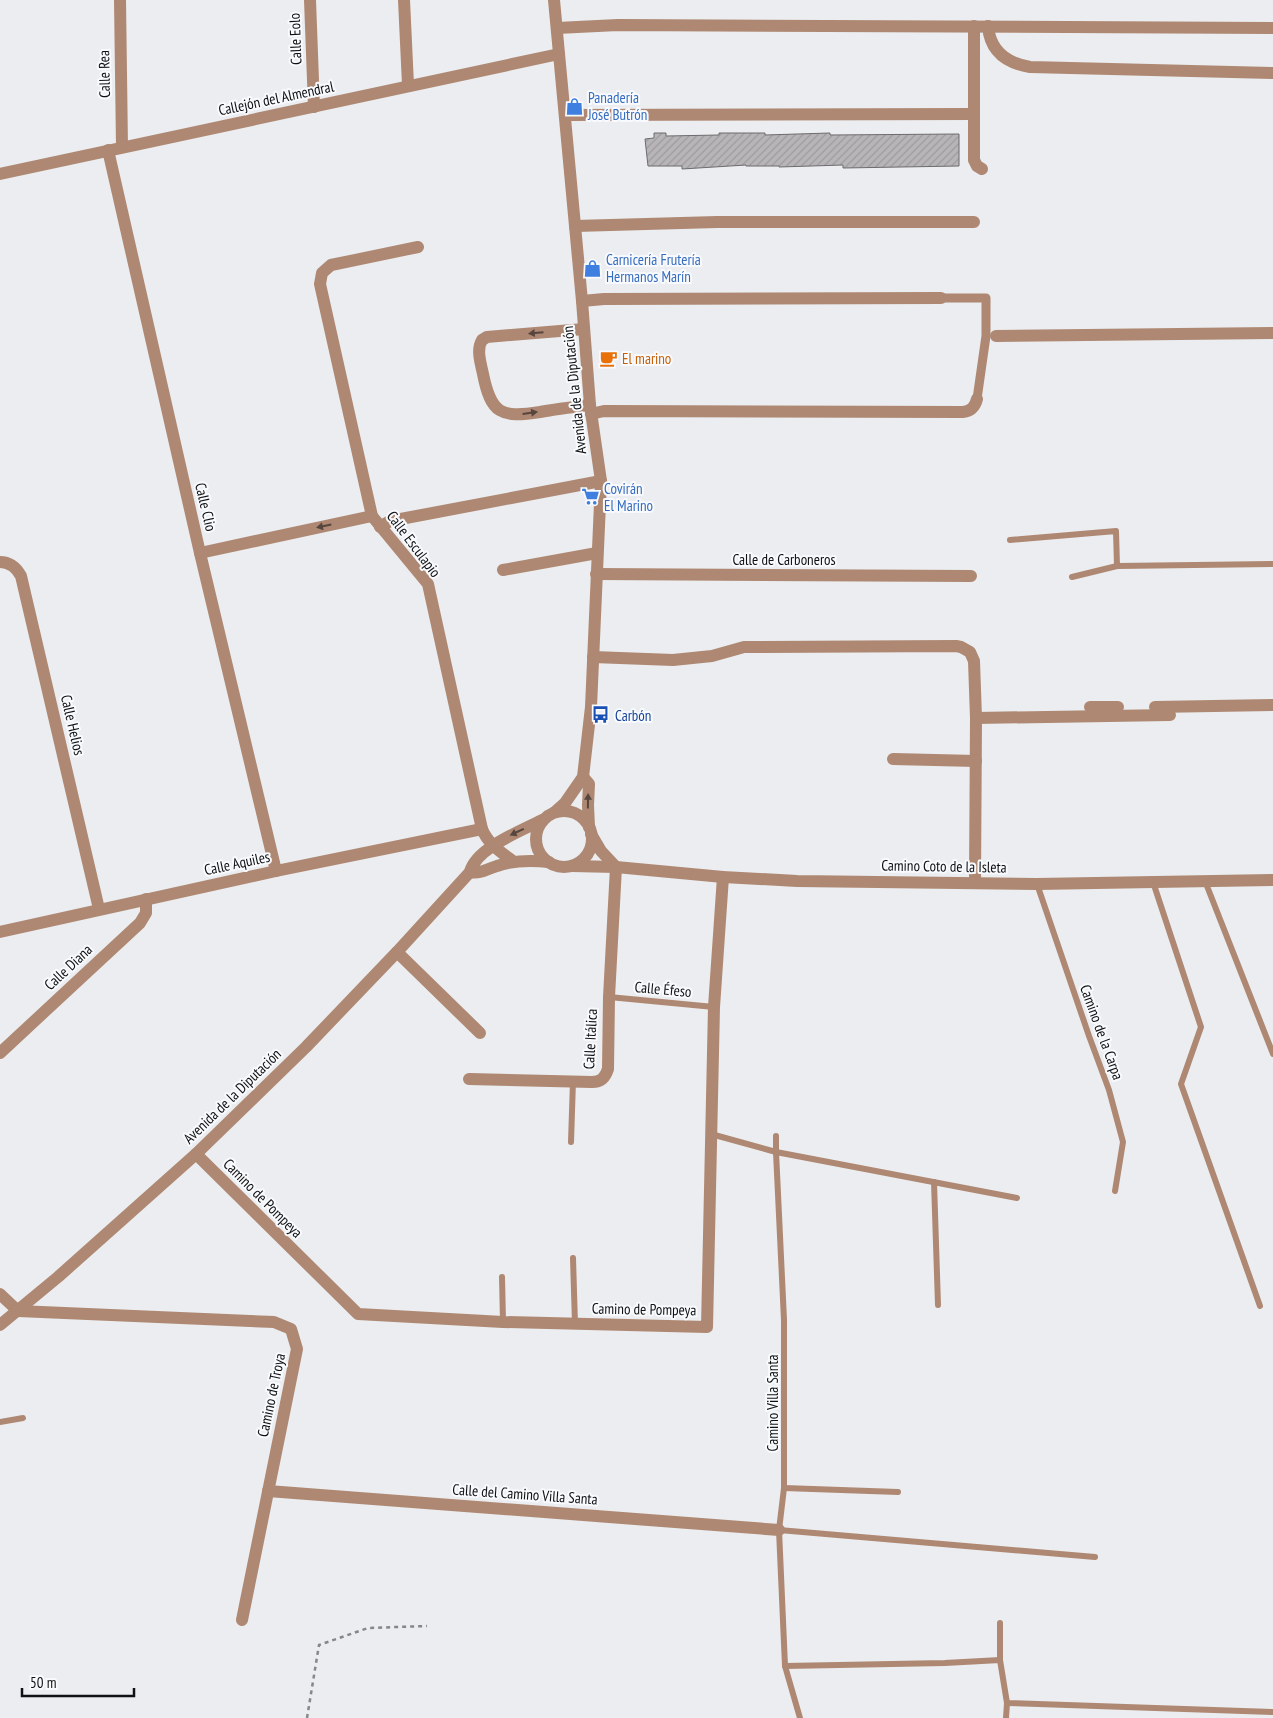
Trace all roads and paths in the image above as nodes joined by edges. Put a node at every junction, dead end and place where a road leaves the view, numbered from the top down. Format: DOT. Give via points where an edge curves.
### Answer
graph roads {
  1 [pos="120,0"];
  2 [pos="310,0"];
  3 [pos="404,0"];
  4 [pos="554,0"];
  5 [pos="974,26"];
  6 [pos="988,26"];
  7 [pos="557,28"];
  8 [pos="1273,28"];
  9 [pos="559,54"];
  10 [pos="1273,73"];
  11 [pos="408,85"];
  12 [pos="314,107"];
  13 [pos="974,114"];
  14 [pos="565,115"];
  15 [pos="122,147"];
  16 [pos="108,150"];
  17 [pos="982,169"];
  18 [pos="0,174"];
  19 [pos="974,222"];
  20 [pos="575,226"];
  21 [pos="418,247"];
  22 [pos="941,298"];
  23 [pos="582,300"];
  24 [pos="584,329"];
  25 [pos="1273,333"];
  26 [pos="991,336"];
  27 [pos="977,399"];
  28 [pos="590,409"];
  29 [pos="601,481"];
  30 [pos="372,516"];
  31 [pos="380,526"];
  32 [pos="1010,540"];
  33 [pos="597,552"];
  34 [pos="200,553"];
  35 [pos="0,562"];
  36 [pos="1273,564"];
  37 [pos="1117,566"];
  38 [pos="503,570"];
  39 [pos="596,574"];
  40 [pos="971,576"];
  41 [pos="1072,577"];
  42 [pos="593,657"];
  43 [pos="1273,705"];
  44 [pos="1090,707"];
  45 [pos="1170,715"];
  46 [pos="976,718"];
  47 [pos="893,759"];
  48 [pos="976,760"];
  49 [pos="583,777"];
  50 [pos="556,812"];
  51 [pos="542,820"];
  52 [pos="482,829"];
  53 [pos="590,831"];
  54 [pos="493,846"];
  55 [pos="514,862"];
  56 [pos="549,862"];
  57 [pos="572,866"];
  58 [pos="616,866"];
  59 [pos="276,871"];
  60 [pos="470,872"];
  61 [pos="723,877"];
  62 [pos="1273,880"];
  63 [pos="1205,881"];
  64 [pos="975,882"];
  65 [pos="1152,882"];
  66 [pos="1037,884"];
  67 [pos="146,899"];
  68 [pos="100,909"];
  69 [pos="0,932"];
  70 [pos="397,952"];
  71 [pos="609,997"];
  72 [pos="714,1007"];
  73 [pos="480,1033"];
  74 [pos="0,1053"];
  75 [pos="1273,1054"];
  76 [pos="470,1079"];
  77 [pos="573,1081"];
  78 [pos="711,1134"];
  79 [pos="776,1136"];
  80 [pos="571,1142"];
  81 [pos="776,1152"];
  82 [pos="196,1154"];
  83 [pos="934,1182"];
  84 [pos="1115,1191"];
  85 [pos="1016,1198"];
  86 [pos="573,1258"];
  87 [pos="502,1277"];
  88 [pos="0,1294"];
  89 [pos="938,1305"];
  90 [pos="1260,1306"];
  91 [pos="18,1311"];
  92 [pos="503,1322"];
  93 [pos="575,1324"];
  94 [pos="0,1325"];
  95 [pos="23,1418"];
  96 [pos="0,1422"];
  97 [pos="784,1488"];
  98 [pos="268,1491"];
  99 [pos="898,1492"];
  100 [pos="779,1530"];
  101 [pos="1096,1558"];
  102 [pos="242,1620"];
  103 [pos="1000,1623"];
  104 [pos="427,1626"];
  105 [pos="1000,1660"];
  106 [pos="785,1666"];
  107 [pos="1006,1703"];
  108 [pos="1273,1712"];
  109 [pos="307,1718"];
  110 [pos="800,1718"];
  111 [pos="1006,1718"];
  1 -- 15 [label="street, Calle Rea"];
  2 -- 12 [label="street, Calle Eolo"];
  3 -- 11 [label="street"];
  4 -- 7 [label="street, Avenida de la Diputación"];
  5 -- 6 [label="street"];
  5 -- 7 [label="street" via="618,25"];
  5 -- 13 [label="street"];
  6 -- 8 [label="street"];
  6 -- 10 [label="street" via="992,45 997,51 1011,62 1030,67"];
  7 -- 9 [label="street, Avenida de la Diputación"];
  9 -- 11 [label="street, Callejón del Almendral"];
  9 -- 14 [label="street, Avenida de la Diputación"];
  11 -- 12 [label="street, Callejón del Almendral"];
  12 -- 15 [label="street, Callejón del Almendral"];
  13 -- 14 [label="street"];
  13 -- 17 [label="street" via="974,160"];
  14 -- 20 [label="street, Avenida de la Diputación"];
  15 -- 16 [label="street, Callejón del Almendral"];
  16 -- 18 [label="street, Callejón del Almendral"];
  16 -- 34 [label="street, Calle Clio"];
  19 -- 20 [label="street" via="717,222"];
  20 -- 23 [label="street, Avenida de la Diputación"];
  21 -- 30 [label="street, Calle Esculapio" via="331,265 320,279"];
  22 -- 23 [label="street"];
  22 -- 26 [label="street" via="986,298"];
  23 -- 24 [label="street, Avenida de la Diputación"];
  24 -- 28 [label="street, Avenida de la Diputación"];
  24 -- 28 [label="street, one-way" via="487,337 479,349 487,394 503,412 520,415"];
  25 -- 26 [label="street"];
  26 -- 27 [label="street"];
  27 -- 28 [label="street" via="967,412"];
  28 -- 29 [label="street, Avenida de la Diputación"];
  29 -- 31 [label="street" via="390,521"];
  29 -- 33 [label="street, Avenida de la Diputación"];
  30 -- 31 [label="street, Calle Esculapio"];
  30 -- 34 [label="street, one-way"];
  31 -- 52 [label="street, Calle Esculapio" via="428,584"];
  32 -- 37 [label="lane" via="1116,532"];
  33 -- 38 [label="street"];
  33 -- 39 [label="street, Avenida de la Diputación"];
  34 -- 59 [label="street, Calle Clio"];
  35 -- 68 [label="street, Calle Helios" via="10,564 21,576"];
  36 -- 37 [label="lane"];
  37 -- 41 [label="lane"];
  39 -- 40 [label="street, Calle de Carboneros"];
  39 -- 42 [label="street, Avenida de la Diputación"];
  42 -- 46 [label="street" via="673,660 712,656 744,647 961,647 970,652 974,661"];
  42 -- 49 [label="street, Avenida de la Diputación"];
  43 -- 44 [label="street"];
  45 -- 46 [label="street"];
  46 -- 48 [label="street"];
  47 -- 48 [label="street"];
  48 -- 64 [label="street"];
  49 -- 50 [label="street, Avenida de la Diputación"];
  53 -- 49 [label="street, Avenida de la Diputación, one-way" via="589,784"];
  50 -- 51 [label="street"];
  50 -- 53 [label="street" via="579,815"];
  51 -- 54 [label="street, Avenida de la Diputación, one-way"];
  51 -- 56 [label="street" via="536,843 542,857"];
  52 -- 54 [label="street, Calle Esculapio"];
  52 -- 59 [label="street, Calle Aquiles"];
  53 -- 57 [label="street" via="589,850"];
  53 -- 58 [label="street" via="601,851"];
  54 -- 55 [label="street, Calle Esculapio"];
  54 -- 60 [label="street, Avenida de la Diputación" via="472,865"];
  55 -- 56 [label="street"];
  55 -- 60 [label="street" via="478,874"];
  56 -- 57 [label="street" via="556,866"];
  57 -- 58 [label="street, Camino Coto de la Isleta"];
  58 -- 61 [label="street, Camino Coto de la Isleta"];
  58 -- 71 [label="street, Calle Itálica"];
  59 -- 67 [label="street, Calle Aquiles"];
  60 -- 70 [label="street, Avenida de la Diputación"];
  61 -- 64 [label="street, Camino Coto de la Isleta" via="797,881"];
  61 -- 72 [label="street, Camino de Pompeya"];
  62 -- 63 [label="street, Camino Coto de la Isleta"];
  63 -- 65 [label="street, Camino Coto de la Isleta"];
  63 -- 75 [label="lane"];
  64 -- 66 [label="street, Camino Coto de la Isleta"];
  65 -- 66 [label="street, Camino Coto de la Isleta"];
  65 -- 90 [label="lane" via="1201,1027 1181,1084"];
  66 -- 84 [label="lane, Camino de la Carpa" via="1109,1090 1123,1142"];
  67 -- 68 [label="street, Calle Aquiles"];
  67 -- 74 [label="street, Calle Diana" via="146,913 140,923"];
  68 -- 69 [label="street, Calle Aquiles"];
  70 -- 73 [label="street"];
  70 -- 82 [label="street, Avenida de la Diputación" via="306,1047"];
  71 -- 72 [label="lane, Calle Éfeso"];
  71 -- 77 [label="street, Calle Itálica" via="607,1074 596,1082"];
  72 -- 78 [label="street, Camino de Pompeya"];
  76 -- 77 [label="street, Calle Itálica"];
  77 -- 80 [label="lane"];
  78 -- 81 [label="lane"];
  78 -- 93 [label="street, Camino de Pompeya" via="707,1327"];
  79 -- 81 [label="lane, Camino Villa Santa"];
  81 -- 83 [label="lane"];
  81 -- 97 [label="lane, Camino Villa Santa" via="784,1320"];
  82 -- 91 [label="street, Avenida de la Diputación"];
  82 -- 92 [label="street, Camino de Pompeya" via="358,1314"];
  83 -- 85 [label="lane"];
  83 -- 89 [label="lane"];
  86 -- 93 [label="lane"];
  87 -- 92 [label="lane"];
  88 -- 91 [label="street"];
  91 -- 94 [label="street, Avenida de la Diputación"];
  91 -- 98 [label="street, Camino de Troya" via="274,1322 291,1329 297,1349"];
  92 -- 93 [label="street, Camino de Pompeya"];
  95 -- 96 [label="lane"];
  97 -- 99 [label="lane"];
  97 -- 100 [label="lane, Camino Villa Santa"];
  98 -- 100 [label="street, Calle del Camino Villa Santa"];
  98 -- 102 [label="street, Camino de Troya"];
  100 -- 101 [label="lane"];
  100 -- 106 [label="lane, Camino Villa Santa"];
  103 -- 105 [label="lane"];
  104 -- 109 [label="path" via="368,1628 319,1645"];
  105 -- 106 [label="lane"];
  105 -- 107 [label="lane"];
  106 -- 110 [label="lane, Camino Villa Santa"];
  107 -- 108 [label="lane"];
  107 -- 111 [label="lane"];
}
